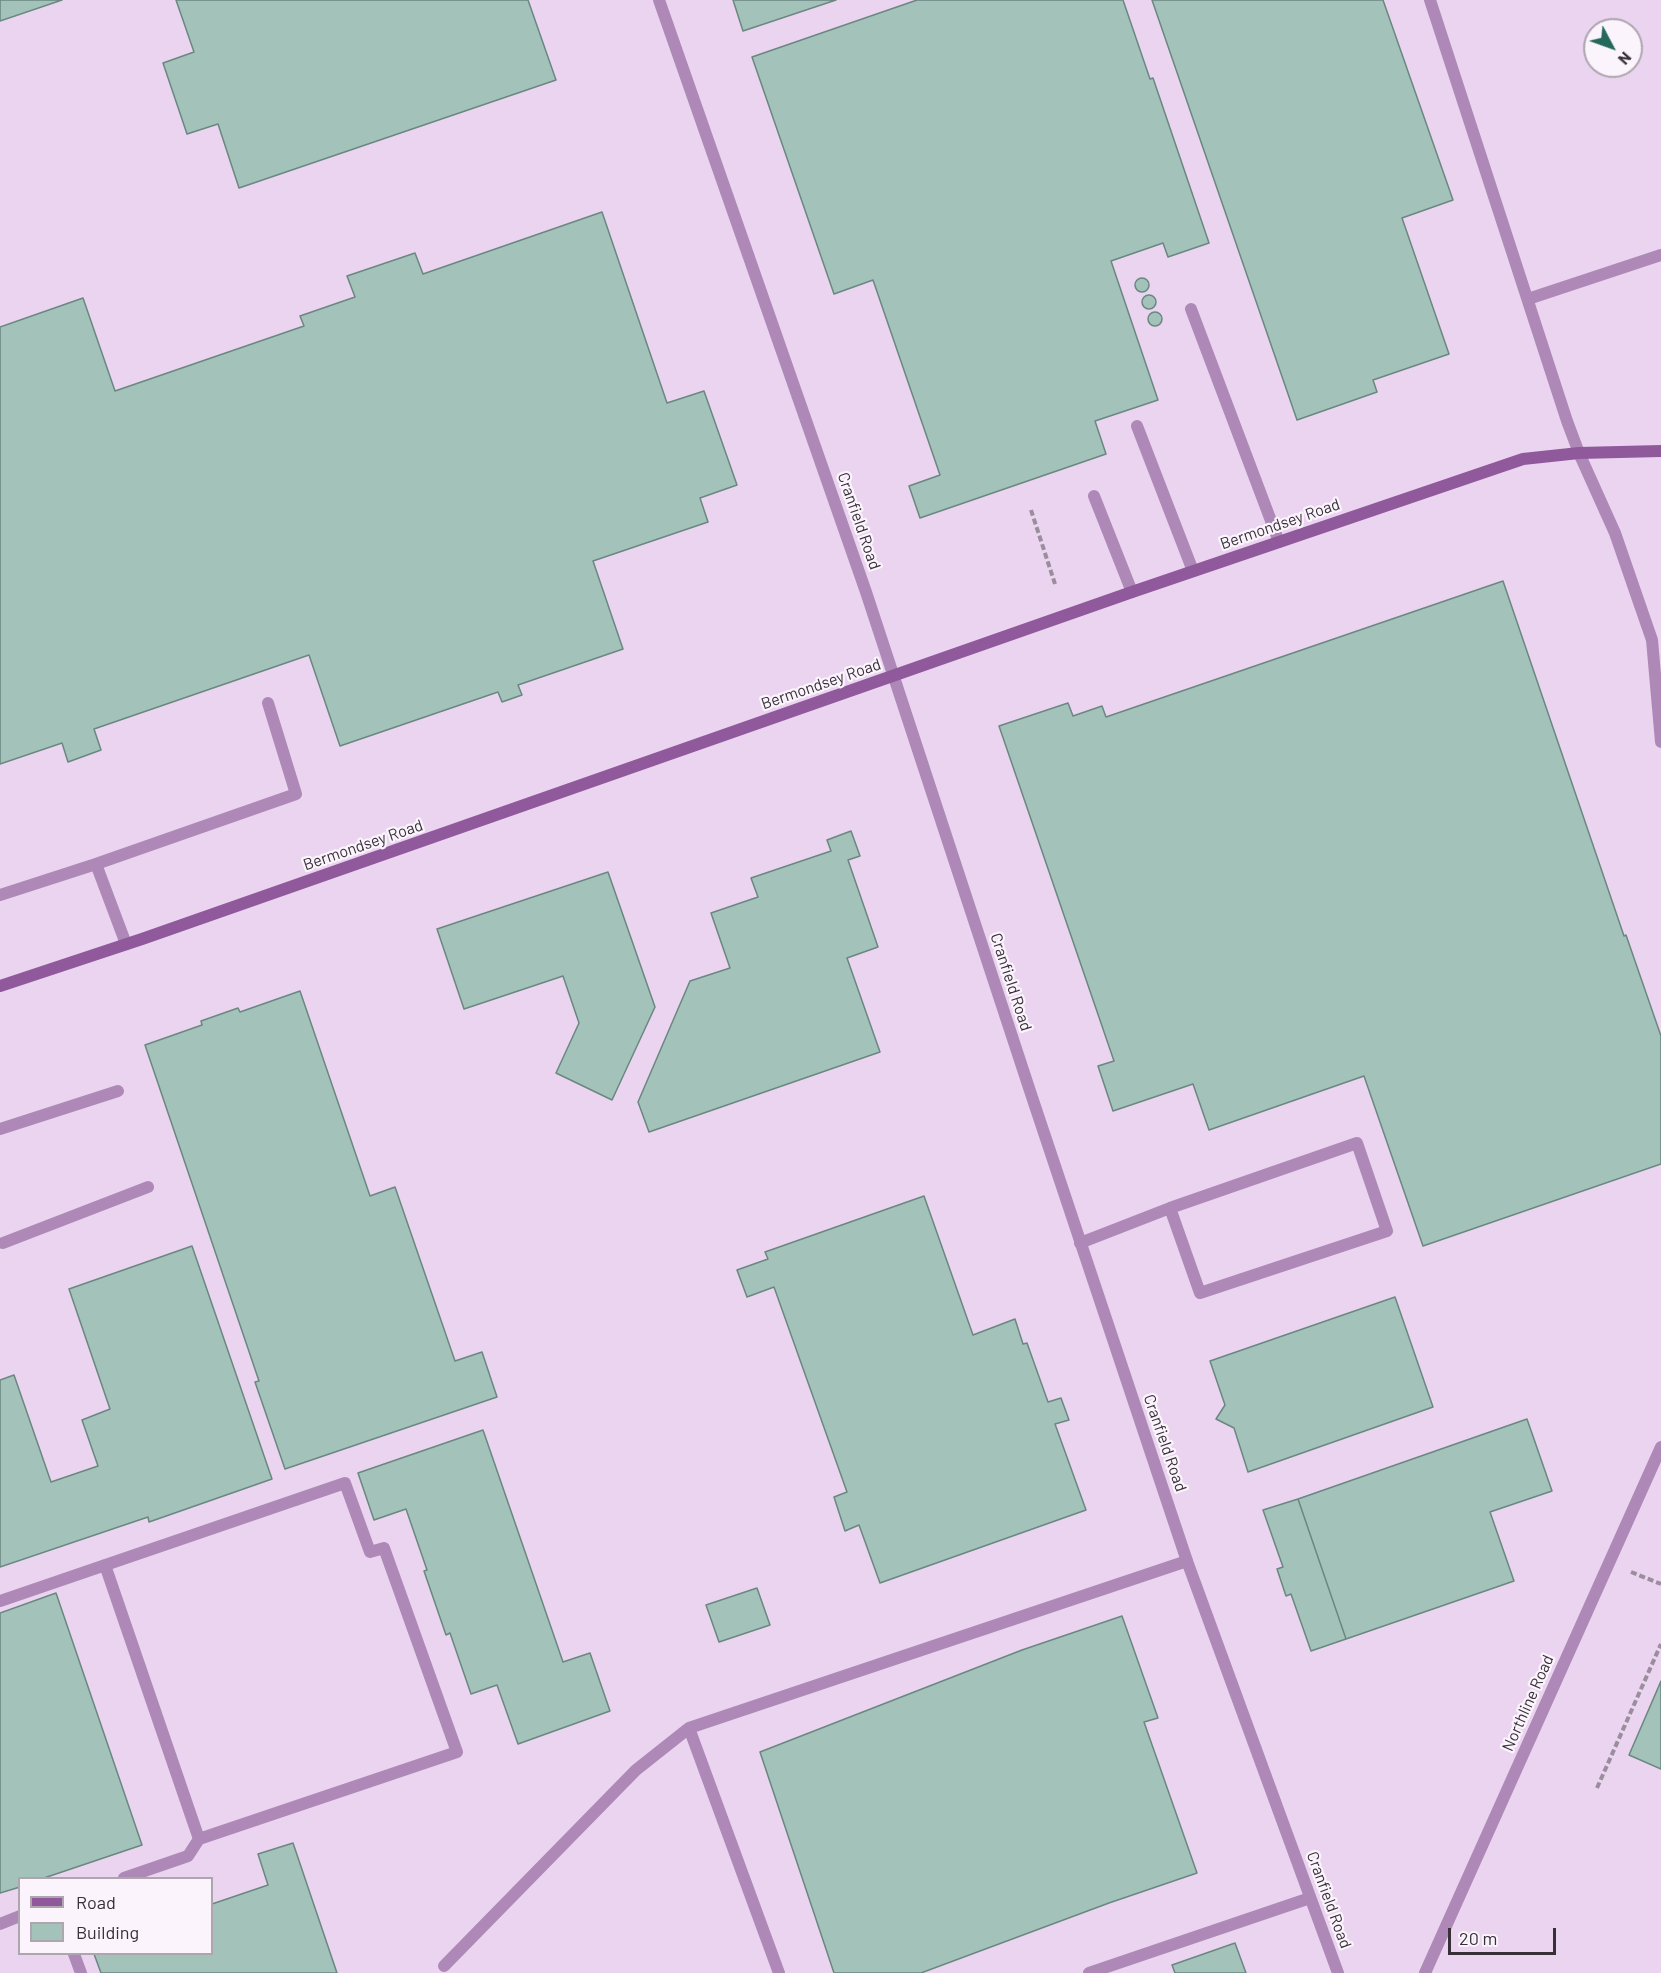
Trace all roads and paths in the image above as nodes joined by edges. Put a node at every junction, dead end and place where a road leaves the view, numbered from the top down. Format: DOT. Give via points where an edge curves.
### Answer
graph roads {
  1 [pos="659,0"];
  2 [pos="1430,0"];
  3 [pos="1661,255"];
  4 [pos="1528,299"];
  5 [pos="1191,309"];
  6 [pos="1137,426"];
  7 [pos="1661,451"];
  8 [pos="1579,453"];
  9 [pos="1095,496"];
  10 [pos="1031,510"];
  11 [pos="1279,542"];
  12 [pos="1193,571"];
  13 [pos="1055,584"];
  14 [pos="1132,592"];
  15 [pos="893,677"];
  16 [pos="268,703"];
  17 [pos="1660,716"];
  18 [pos="1661,742"];
  19 [pos="96,864"];
  20 [pos="0,895"];
  21 [pos="126,944"];
  22 [pos="0,986"];
  23 [pos="118,1091"];
  24 [pos="0,1129"];
  25 [pos="148,1186"];
  26 [pos="1170,1208"];
  27 [pos="3,1243"];
  28 [pos="1080,1243"];
  29 [pos="1661,1447"];
  30 [pos="1187,1562"];
  31 [pos="1609,1563"];
  32 [pos="105,1565"];
  33 [pos="1661,1584"];
  34 [pos="0,1601"];
  35 [pos="1661,1644"];
  36 [pos="689,1728"];
  37 [pos="1597,1788"];
  38 [pos="200,1839"];
  39 [pos="127,1877"];
  40 [pos="1310,1898"];
  41 [pos="18,1917"];
  42 [pos="0,1924"];
  43 [pos="75,1955"];
  44 [pos="444,1966"];
  45 [pos="81,1973"];
  46 [pos="779,1973"];
  47 [pos="1089,1973"];
  48 [pos="1338,1973"];
  49 [pos="1425,1973"];
  1 -- 15 [label="street, Cranfield Road"];
  2 -- 4 [label="street"];
  3 -- 4 [label="street"];
  4 -- 8 [label="street"];
  5 -- 11 [label="street"];
  6 -- 12 [label="street"];
  7 -- 8 [label="street, Bermondsey Road"];
  8 -- 11 [label="street, Bermondsey Road" via="1523,459"];
  8 -- 17 [label="street" via="1615,533 1652,640"];
  9 -- 14 [label="street"];
  10 -- 13 [label="path"];
  11 -- 12 [label="street, Bermondsey Road"];
  12 -- 14 [label="street, Bermondsey Road"];
  14 -- 15 [label="street, Bermondsey Road"];
  15 -- 21 [label="street, Bermondsey Road"];
  15 -- 28 [label="street, Cranfield Road"];
  16 -- 19 [label="street" via="296,794"];
  17 -- 18 [label="street"];
  19 -- 20 [label="street"];
  19 -- 21 [label="street"];
  21 -- 22 [label="street, Bermondsey Road"];
  23 -- 24 [label="street"];
  25 -- 27 [label="street"];
  26 -- 26 [label="street" via="1357,1143 1387,1231 1200,1293"];
  26 -- 28 [label="street"];
  28 -- 30 [label="street, Cranfield Road"];
  29 -- 31 [label="street, Northline Road"];
  30 -- 36 [label="street"];
  30 -- 40 [label="street, Cranfield Road"];
  31 -- 33 [label="path"];
  31 -- 49 [label="street, Northline Road"];
  32 -- 34 [label="street"];
  32 -- 38 [label="street"];
  32 -- 38 [label="street" via="345,1483 370,1552 384,1548 456,1752"];
  35 -- 37 [label="path"];
  36 -- 44 [label="street" via="636,1770"];
  36 -- 46 [label="street"];
  38 -- 39 [label="street" via="188,1856"];
  40 -- 47 [label="street"];
  40 -- 48 [label="street, Cranfield Road"];
  41 -- 42 [label="street"];
  43 -- 45 [label="street"];
}
